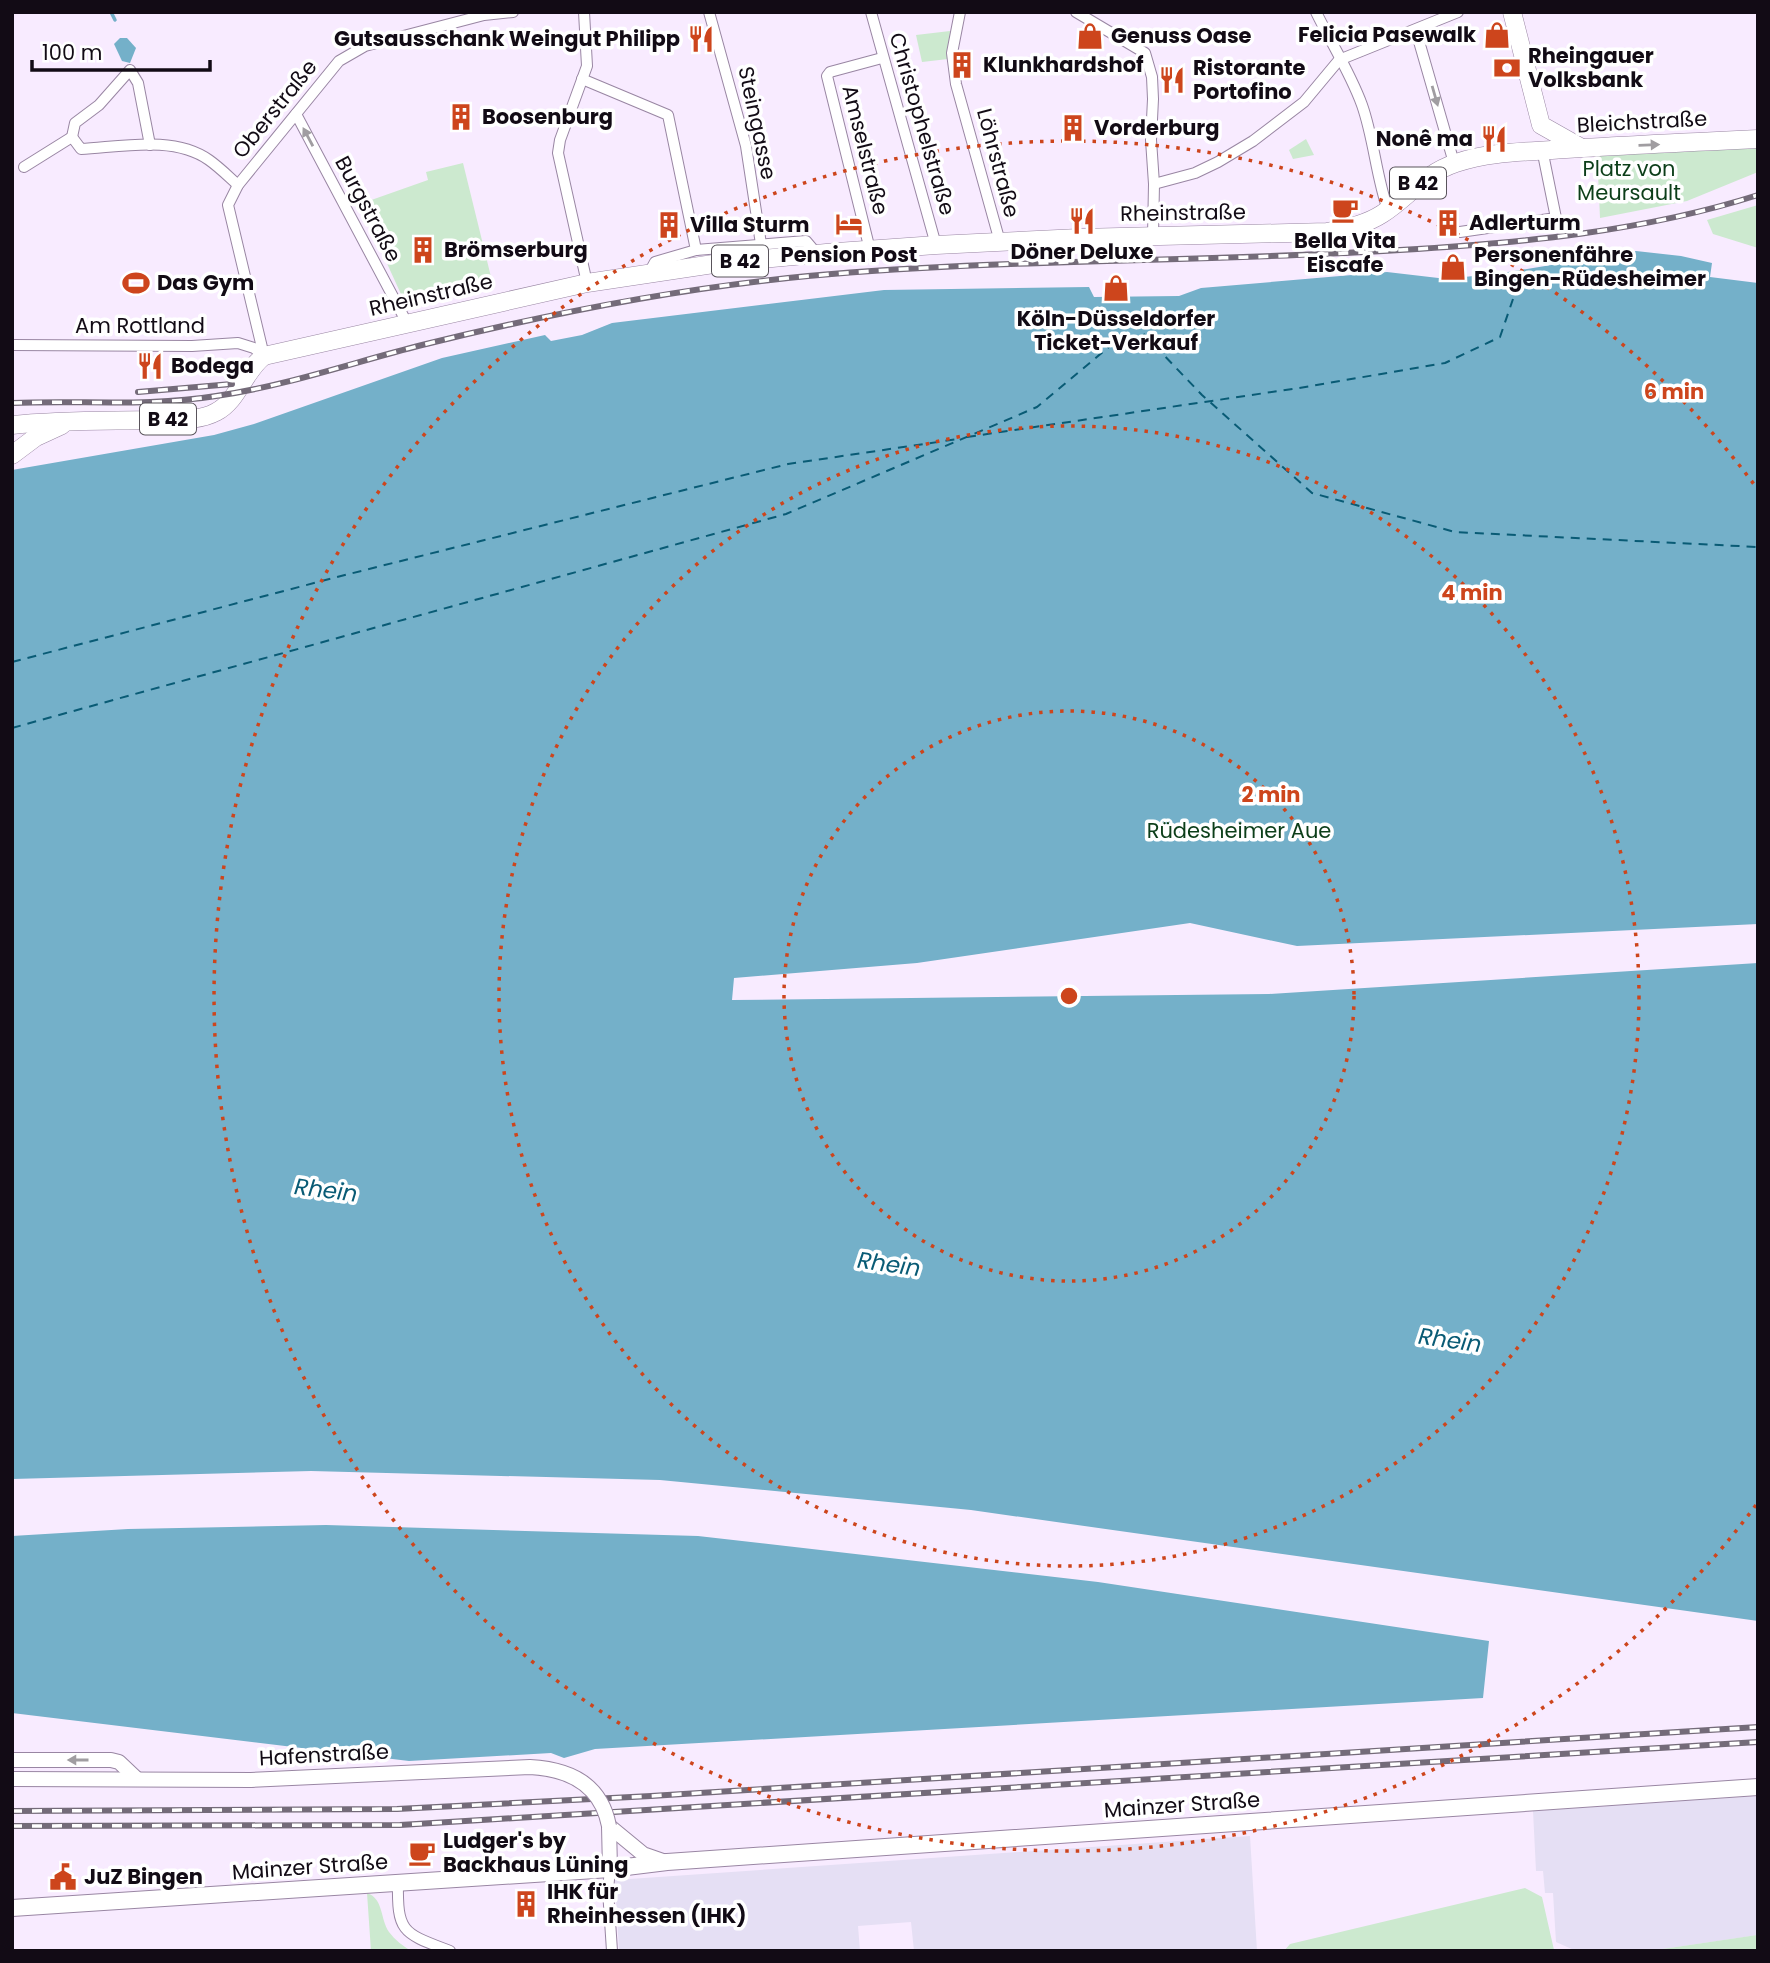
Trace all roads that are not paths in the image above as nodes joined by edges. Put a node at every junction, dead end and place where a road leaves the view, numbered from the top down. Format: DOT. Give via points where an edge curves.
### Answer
graph roads {
  1 [pos="513,12"];
  2 [pos="584,12"];
  3 [pos="709,12"];
  4 [pos="871,12"];
  5 [pos="960,12"];
  6 [pos="1076,12"];
  7 [pos="1315,12"];
  8 [pos="1458,12"];
  9 [pos="1512,12"];
  10 [pos="1416,31"];
  11 [pos="882,58"];
  12 [pos="1339,60"];
  13 [pos="582,79"];
  14 [pos="296,114"];
  15 [pos="1541,124"];
  16 [pos="72,137"];
  17 [pos="1758,139"];
  18 [pos="150,145"];
  19 [pos="1580,148"];
  20 [pos="1535,150"];
  21 [pos="1454,163"];
  22 [pos="24,167"];
  23 [pos="1154,184"];
  24 [pos="238,185"];
  25 [pos="1388,210"];
  26 [pos="1460,232"];
  27 [pos="1153,236"];
  28 [pos="1000,242"];
  29 [pos="761,244"];
  30 [pos="936,245"];
  31 [pos="696,250"];
  32 [pos="870,250"];
  33 [pos="817,254"];
  34 [pos="649,272"];
  35 [pos="587,283"];
  36 [pos="407,323"];
  37 [pos="12,345"];
  38 [pos="264,356"];
  39 [pos="68,422"];
  40 [pos="12,425"];
  41 [pos="12,454"];
  42 [pos="12,1760"];
  43 [pos="12,1779"];
  44 [pos="137,1779"];
  45 [pos="1758,1787"];
  46 [pos="609,1826"];
  47 [pos="667,1863"];
  48 [pos="610,1869"];
  49 [pos="398,1882"];
  50 [pos="12,1908"];
  51 [pos="450,1951"];
  52 [pos="612,1951"];
  1 -- 14 [label="street, Oberstraße" via="484,15 365,46 339,61"];
  2 -- 13 [label="street" via="588,49"];
  3 -- 29 [label="street, Steingasse" via="746,146"];
  4 -- 11 [label="street, Christophelstraße"];
  5 -- 28 [label="street, Löhrstraße" via="952,53 956,84"];
  6 -- 23 [label="street" via="1145,53 1152,76"];
  7 -- 12 [label="street"];
  8 -- 10 [label="street"];
  9 -- 15 [label="main road"];
  10 -- 12 [label="street"];
  10 -- 21 [label="street, one-way"];
  11 -- 30 [label="street, Christophelstraße"];
  11 -- 32 [label="street, Amselstraße" via="827,76"];
  12 -- 23 [label="street" via="1304,102 1252,141 1195,173"];
  12 -- 25 [label="street" via="1362,107"];
  13 -- 31 [label="street" via="668,115"];
  13 -- 35 [label="street" via="558,153"];
  14 -- 24 [label="street, Oberstraße"];
  36 -- 14 [label="street, Burgstraße, one-way"];
  15 -- 19 [label="main road"];
  15 -- 20 [label="main road"];
  16 -- 18 [label="street" via="81,149"];
  16 -- 18 [label="street" via="75,123 99,105 130,70 138,83"];
  16 -- 22 [label="street"];
  19 -- 17 [label="main road, Bleichstraße / B 42, one-way"];
  18 -- 24 [label="street" via="198,153"];
  19 -- 20 [label="main road, Bleichstraße / B 42"];
  20 -- 21 [label="main road, Rheinstraße / B 42"];
  20 -- 26 [label="street" via="1556,218"];
  21 -- 25 [label="main road, Rheinstraße / B 42" via="1424,178"];
  23 -- 27 [label="street"];
  24 -- 38 [label="street, Oberstraße" via="228,205"];
  25 -- 27 [label="main road, Rheinstraße / B 42" via="1362,224 1326,232"];
  27 -- 28 [label="main road, Rheinstraße / B 42"];
  28 -- 30 [label="main road, Rheinstraße / B 42"];
  29 -- 31 [label="street, Rheinstraße"];
  29 -- 33 [label="street, Rheinstraße" via="806,241"];
  30 -- 32 [label="main road, Rheinstraße / B 42"];
  31 -- 34 [label="street, Rheinstraße" via="655,262"];
  32 -- 33 [label="main road, Rheinstraße / B 42"];
  33 -- 34 [label="main road, Rheinstraße / B 42"];
  34 -- 35 [label="main road, Rheinstraße / B 42"];
  35 -- 36 [label="main road, Rheinstraße / B 42"];
  36 -- 38 [label="main road, Rheinstraße / B 42"];
  37 -- 38 [label="street, Am Rottland" via="238,343"];
  38 -- 39 [label="main road, B 42" via="252,366 230,401 213,414"];
  39 -- 40 [label="main road, B 42"];
  39 -- 41 [label="main road, B 42"];
  44 -- 42 [label="street, one-way" via="111,1760"];
  43 -- 44 [label="street, Hafenstraße"];
  44 -- 46 [label="street, Hafenstraße, bridge" via="251,1780 555,1769 586,1785 607,1815"];
  45 -- 47 [label="main road, Mainzer Straße"];
  46 -- 47 [label="street, Hafenstraße" via="643,1854"];
  46 -- 48 [label="street, Hafenstraße"];
  47 -- 48 [label="main road, Mainzer Straße"];
  48 -- 49 [label="main road, Mainzer Straße"];
  48 -- 52 [label="street"];
  49 -- 50 [label="main road, Mainzer Straße"];
  49 -- 51 [label="street" via="398,1913 404,1929"];
}
